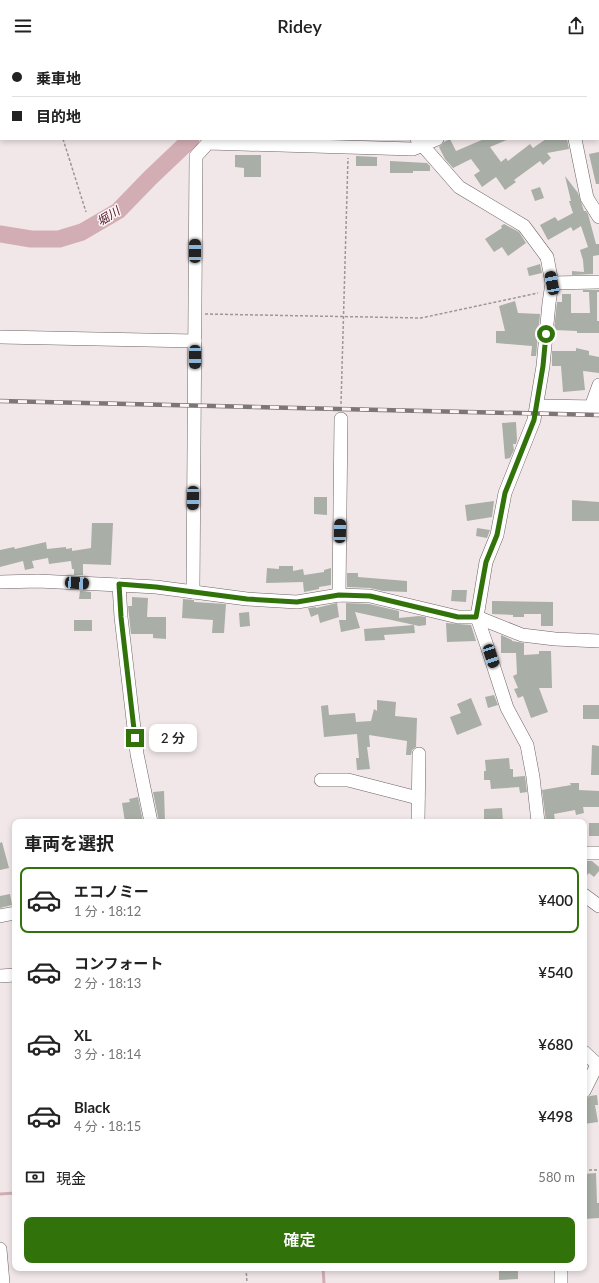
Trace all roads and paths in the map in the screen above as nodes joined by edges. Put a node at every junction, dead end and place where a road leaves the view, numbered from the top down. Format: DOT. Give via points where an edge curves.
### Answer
graph roads {
  1 [pos="64,140"];
  2 [pos="431,140"];
  3 [pos="575,140"];
  4 [pos="419,142"];
  5 [pos="348,148"];
  6 [pos="86,212"];
  7 [pos="599,217"];
  8 [pos="599,282"];
  9 [pos="552,287"];
  10 [pos="195,313"];
  11 [pos="343,317"];
  12 [pos="0,337"];
  13 [pos="195,341"];
  14 [pos="599,385"];
  15 [pos="341,404"];
  16 [pos="537,406"];
  17 [pos="595,407"];
  18 [pos="341,419"];
  19 [pos="0,582"];
  20 [pos="119,584"];
  21 [pos="192,592"];
  22 [pos="339,595"];
  23 [pos="476,617"];
  24 [pos="599,642"];
  25 [pos="419,754"];
  26 [pos="322,780"];
  27 [pos="418,798"];
  28 [pos="149,819"];
  29 [pos="418,819"];
  30 [pos="538,819"];
  31 [pos="587,853"];
  32 [pos="599,853"];
  33 [pos="587,897"];
  34 [pos="599,906"];
  35 [pos="12,914"];
  36 [pos="0,916"];
  37 [pos="12,975"];
  38 [pos="0,976"];
  39 [pos="587,1055"];
  40 [pos="598,1066"];
  41 [pos="587,1086"];
  42 [pos="587,1170"];
  43 [pos="599,1170"];
  44 [pos="0,1249"];
  45 [pos="246,1271"];
  46 [pos="560,1271"];
  47 [pos="3,1283"];
  48 [pos="247,1283"];
  49 [pos="561,1283"];
  1 -- 6 [label="path"];
  2 -- 4 [label="street"];
  3 -- 7 [label="street" via="587,198"];
  4 -- 5 [label="street" via="413,149"];
  4 -- 9 [label="street" via="459,187 524,226 547,257"];
  5 -- 10 [label="street" via="208,143 196,156"];
  5 -- 11 [label="path"];
  8 -- 9 [label="street"];
  9 -- 11 [label="path" via="421,318"];
  9 -- 16 [label="street"];
  10 -- 11 [label="path"];
  10 -- 13 [label="street"];
  11 -- 15 [label="path"];
  12 -- 13 [label="street"];
  13 -- 21 [label="street"];
  14 -- 17 [label="street"];
  16 -- 17 [label="street"];
  16 -- 23 [label="street" via="534,420 505,493 497,535 486,562"];
  18 -- 22 [label="street"];
  19 -- 20 [label="street" via="38,580"];
  20 -- 21 [label="street"];
  20 -- 28 [label="street" via="137,754"];
  21 -- 22 [label="street" via="297,602"];
  22 -- 23 [label="street" via="370,596 458,617"];
  23 -- 24 [label="street" via="522,635"];
  23 -- 30 [label="street" via="507,708 527,745"];
  25 -- 27 [label="street"];
  26 -- 27 [label="street" via="348,780"];
  27 -- 29 [label="street"];
  31 -- 32 [label="street"];
  33 -- 34 [label="street"];
  35 -- 36 [label="street"];
  37 -- 38 [label="street"];
  39 -- 40 [label="street"];
  40 -- 41 [label="street"];
  42 -- 43 [label="path"];
  44 -- 47 [label="street"];
  45 -- 48 [label="path"];
  46 -- 49 [label="street"];
}
